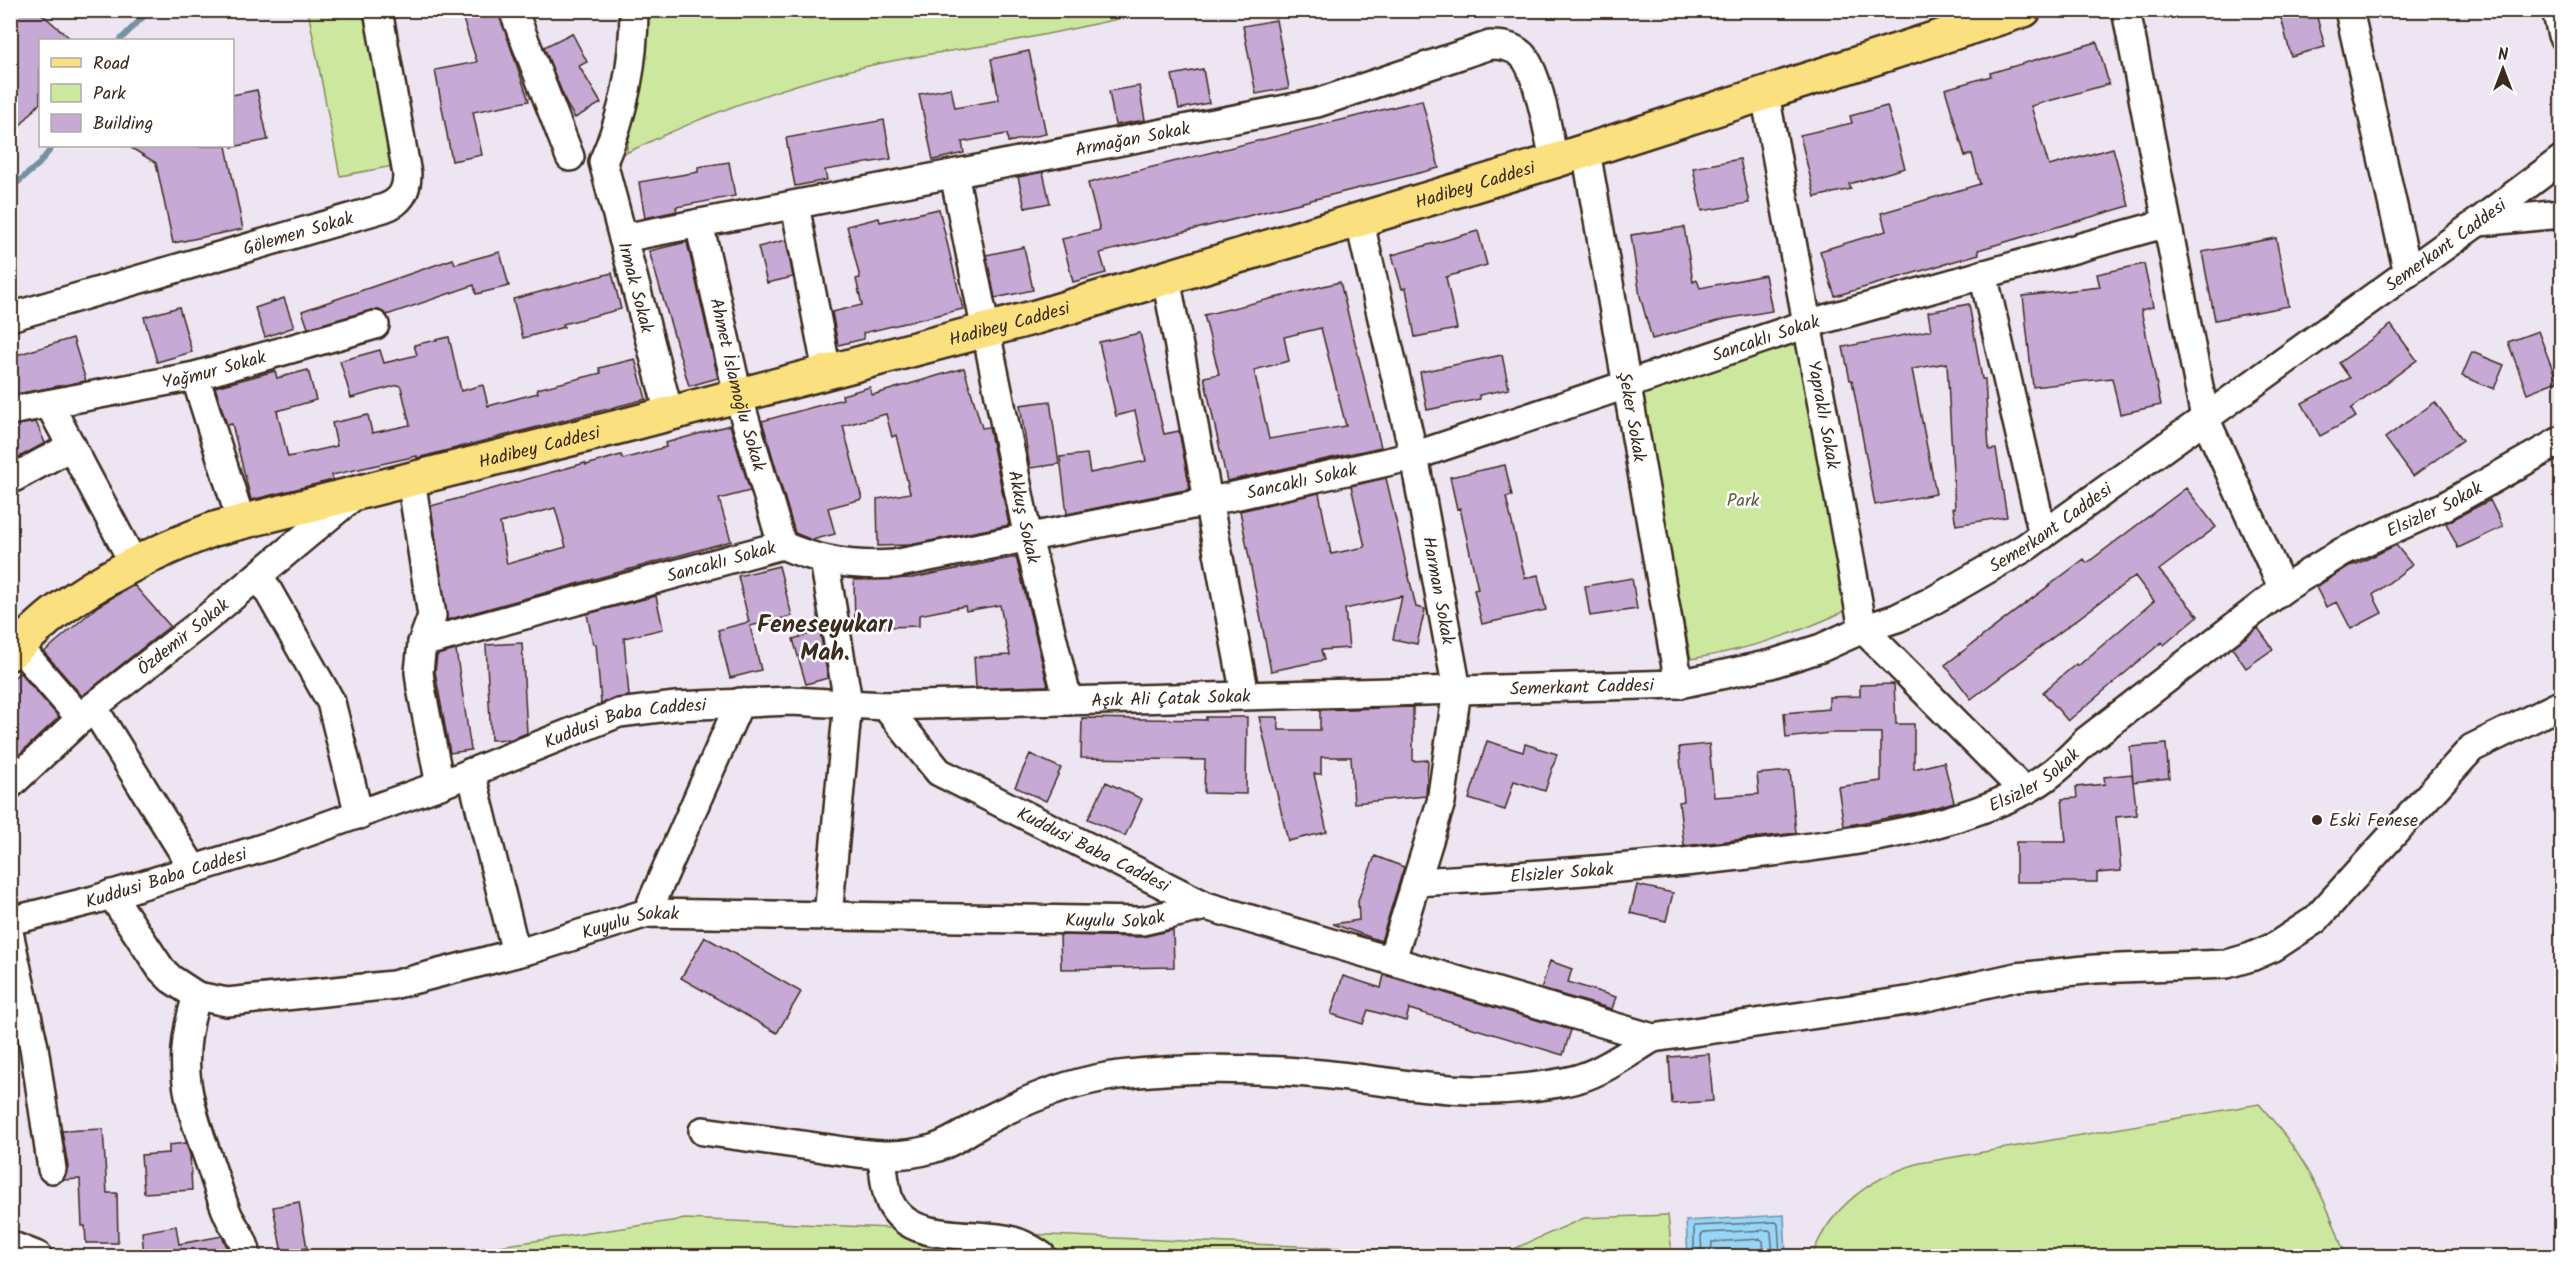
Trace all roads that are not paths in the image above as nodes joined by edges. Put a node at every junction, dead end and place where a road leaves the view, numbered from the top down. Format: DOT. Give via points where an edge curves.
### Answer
graph roads {
  1 [pos="378,10"];
  2 [pos="513,10"];
  3 [pos="634,10"];
  4 [pos="2024,10"];
  5 [pos="2126,10"];
  6 [pos="2349,10"];
  7 [pos="2556,10"];
  8 [pos="2562,35"];
  9 [pos="1765,94"];
  10 [pos="1586,151"];
  11 [pos="570,157"];
  12 [pos="2562,159"];
  13 [pos="1554,161"];
  14 [pos="954,174"];
  15 [pos="795,205"];
  16 [pos="2562,213"];
  17 [pos="1359,219"];
  18 [pos="2478,222"];
  19 [pos="2167,223"];
  20 [pos="699,224"];
  21 [pos="623,238"];
  22 [pos="2408,273"];
  23 [pos="1983,274"];
  24 [pos="1166,278"];
  25 [pos="10,317"];
  26 [pos="1807,324"];
  27 [pos="375,325"];
  28 [pos="985,330"];
  29 [pos="826,372"];
  30 [pos="195,376"];
  31 [pos="1627,386"];
  32 [pos="738,395"];
  33 [pos="49,404"];
  34 [pos="10,411"];
  35 [pos="669,414"];
  36 [pos="2205,418"];
  37 [pos="2562,440"];
  38 [pos="72,446"];
  39 [pos="1414,456"];
  40 [pos="411,478"];
  41 [pos="10,480"];
  42 [pos="359,492"];
  43 [pos="1207,502"];
  44 [pos="241,521"];
  45 [pos="2043,535"];
  46 [pos="1028,538"];
  47 [pos="782,545"];
  48 [pos="824,560"];
  49 [pos="134,564"];
  50 [pos="259,575"];
  51 [pos="2283,589"];
  52 [pos="1863,629"];
  53 [pos="422,643"];
  54 [pos="13,645"];
  55 [pos="1678,684"];
  56 [pos="1457,690"];
  57 [pos="1245,695"];
  58 [pos="1068,701"];
  59 [pos="740,702"];
  60 [pos="849,702"];
  61 [pos="2562,705"];
  62 [pos="885,706"];
  63 [pos="87,713"];
  64 [pos="471,772"];
  65 [pos="10,784"];
  66 [pos="441,784"];
  67 [pos="2024,791"];
  68 [pos="359,815"];
  69 [pos="194,870"];
  70 [pos="1416,882"];
  71 [pos="111,894"];
  72 [pos="1206,906"];
  73 [pos="647,913"];
  74 [pos="828,916"];
  75 [pos="10,921"];
  76 [pos="10,937"];
  77 [pos="516,953"];
  78 [pos="1392,959"];
  79 [pos="197,996"];
  80 [pos="1653,1038"];
  81 [pos="703,1131"];
  82 [pos="882,1156"];
  83 [pos="52,1169"];
  84 [pos="10,1245"];
  85 [pos="39,1257"];
  86 [pos="247,1257"];
  87 [pos="1042,1257"];
  1 -- 25 [label="street, Gölemen Sokak" via="407,174 405,191 396,202"];
  2 -- 11 [label="street"];
  3 -- 21 [label="street, Irmak Sokak" via="627,96 603,162"];
  4 -- 9 [label="main road, Hadibey Caddesi"];
  5 -- 19 [label="street"];
  6 -- 22 [label="street"];
  7 -- 8 [label="street"];
  9 -- 10 [label="main road, Hadibey Caddesi"];
  9 -- 26 [label="street, Yapraklı Sokak"];
  10 -- 13 [label="main road, Hadibey Caddesi"];
  10 -- 31 [label="street, Şeker Sokak"];
  12 -- 18 [label="street, Semerkant Caddesi"];
  13 -- 14 [label="street, Armağan Sokak" via="1532,68 1512,48 1490,45 1317,103"];
  13 -- 17 [label="main road, Hadibey Caddesi"];
  14 -- 15 [label="street, Armağan Sokak"];
  14 -- 28 [label="street, Akkuş Sokak"];
  15 -- 20 [label="street, Armağan Sokak"];
  15 -- 29 [label="street"];
  16 -- 18 [label="street"];
  17 -- 24 [label="main road, Hadibey Caddesi"];
  17 -- 39 [label="street, Harman Sokak"];
  18 -- 22 [label="street, Semerkant Caddesi"];
  19 -- 23 [label="street, Sancaklı Sokak"];
  19 -- 36 [label="street"];
  20 -- 21 [label="street, Armağan Sokak"];
  20 -- 32 [label="street, Ahmet İslamoğlu Sokak"];
  21 -- 35 [label="street, Irmak Sokak"];
  22 -- 36 [label="street, Semerkant Caddesi"];
  23 -- 26 [label="street, Sancaklı Sokak"];
  23 -- 45 [label="street"];
  24 -- 28 [label="main road, Hadibey Caddesi"];
  24 -- 43 [label="street"];
  26 -- 31 [label="street, Sancaklı Sokak"];
  26 -- 52 [label="street, Yapraklı Sokak"];
  27 -- 30 [label="street, Yağmur Sokak"];
  28 -- 29 [label="main road, Hadibey Caddesi"];
  28 -- 46 [label="street, Akkuş Sokak"];
  29 -- 32 [label="main road, Hadibey Caddesi"];
  30 -- 33 [label="street, Yağmur Sokak"];
  30 -- 44 [label="street"];
  31 -- 39 [label="street, Sancaklı Sokak"];
  31 -- 55 [label="street, Şeker Sokak"];
  32 -- 35 [label="main road, Hadibey Caddesi"];
  32 -- 47 [label="street, Ahmet İslamoğlu Sokak"];
  33 -- 34 [label="street, Yağmur Sokak"];
  33 -- 38 [label="street"];
  35 -- 40 [label="main road, Hadibey Caddesi"];
  36 -- 45 [label="street, Semerkant Caddesi"];
  36 -- 51 [label="street"];
  37 -- 51 [label="street, Elsizler Sokak" via="2445,506 2342,552"];
  38 -- 41 [label="street"];
  38 -- 49 [label="street"];
  39 -- 43 [label="street, Sancaklı Sokak"];
  39 -- 56 [label="street, Harman Sokak"];
  40 -- 42 [label="main road, Hadibey Caddesi"];
  40 -- 53 [label="street" via="432,616"];
  42 -- 44 [label="main road, Hadibey Caddesi"];
  42 -- 50 [label="street, Özdemir Sokak"];
  43 -- 46 [label="street, Sancaklı Sokak"];
  43 -- 57 [label="street"];
  44 -- 49 [label="main road, Hadibey Caddesi"];
  45 -- 52 [label="street, Semerkant Caddesi" via="1934,600"];
  46 -- 48 [label="street, Sancaklı Sokak" via="894,564 854,565"];
  46 -- 58 [label="street, Akkuş Sokak"];
  47 -- 48 [label="street, Sancaklı Sokak"];
  47 -- 53 [label="street, Sancaklı Sokak"];
  48 -- 60 [label="street"];
  49 -- 54 [label="main road, Hadibey Caddesi" via="86,591"];
  50 -- 63 [label="street, Özdemir Sokak"];
  50 -- 68 [label="street" via="331,702"];
  51 -- 67 [label="street, Elsizler Sokak"];
  52 -- 55 [label="street, Semerkant Caddesi" via="1771,664"];
  52 -- 67 [label="street"];
  53 -- 66 [label="street" via="421,688"];
  54 -- 63 [label="street"];
  55 -- 56 [label="street, Semerkant Caddesi"];
  56 -- 57 [label="street, Aşık Ali Çatak Sokak"];
  56 -- 70 [label="street, Harman Sokak" via="1441,802"];
  57 -- 58 [label="street, Aşık Ali Çatak Sokak"];
  58 -- 62 [label="street, Aşık Ali Çatak Sokak"];
  59 -- 60 [label="street, Kuddusi Baba Caddesi"];
  59 -- 64 [label="street, Kuddusi Baba Caddesi" via="619,713"];
  59 -- 73 [label="street"];
  60 -- 62 [label="street, Kuddusi Baba Caddesi"];
  60 -- 74 [label="street"];
  61 -- 80 [label="street" via="2472,748 2315,920 2289,939 2251,957 2227,964 2095,969 2016,977 1913,1000"];
  62 -- 72 [label="street, Kuddusi Baba Caddesi" via="939,772"];
  63 -- 65 [label="street, Özdemir Sokak"];
  63 -- 69 [label="street"];
  64 -- 66 [label="street, Kuddusi Baba Caddesi"];
  64 -- 77 [label="street"];
  66 -- 68 [label="street, Kuddusi Baba Caddesi"];
  67 -- 70 [label="street, Elsizler Sokak" via="1951,818 1797,849 1605,870"];
  68 -- 69 [label="street, Kuddusi Baba Caddesi"];
  69 -- 71 [label="street, Kuddusi Baba Caddesi"];
  70 -- 78 [label="street, Harman Sokak"];
  71 -- 75 [label="street, Kuddusi Baba Caddesi"];
  71 -- 79 [label="street, Kuyulu Sokak" via="161,969"];
  72 -- 74 [label="street, Kuyulu Sokak" via="1142,921"];
  72 -- 78 [label="street, Kuddusi Baba Caddesi"];
  73 -- 74 [label="street, Kuyulu Sokak"];
  73 -- 77 [label="street, Kuyulu Sokak"];
  76 -- 83 [label="street" via="34,1047"];
  77 -- 79 [label="street, Kuyulu Sokak" via="393,984 243,1002"];
  78 -- 80 [label="street, Kuddusi Baba Caddesi"];
  79 -- 86 [label="street" via="186,1036 186,1088 229,1218 240,1232"];
  80 -- 82 [label="street" via="1581,1078 1519,1089 1424,1089 1372,1080 1267,1071 1119,1075 1034,1098 935,1148"];
  81 -- 82 [label="street"];
  82 -- 87 [label="street" via="890,1201 909,1223 928,1230 1009,1240"];
  84 -- 85 [label="street"];
}
